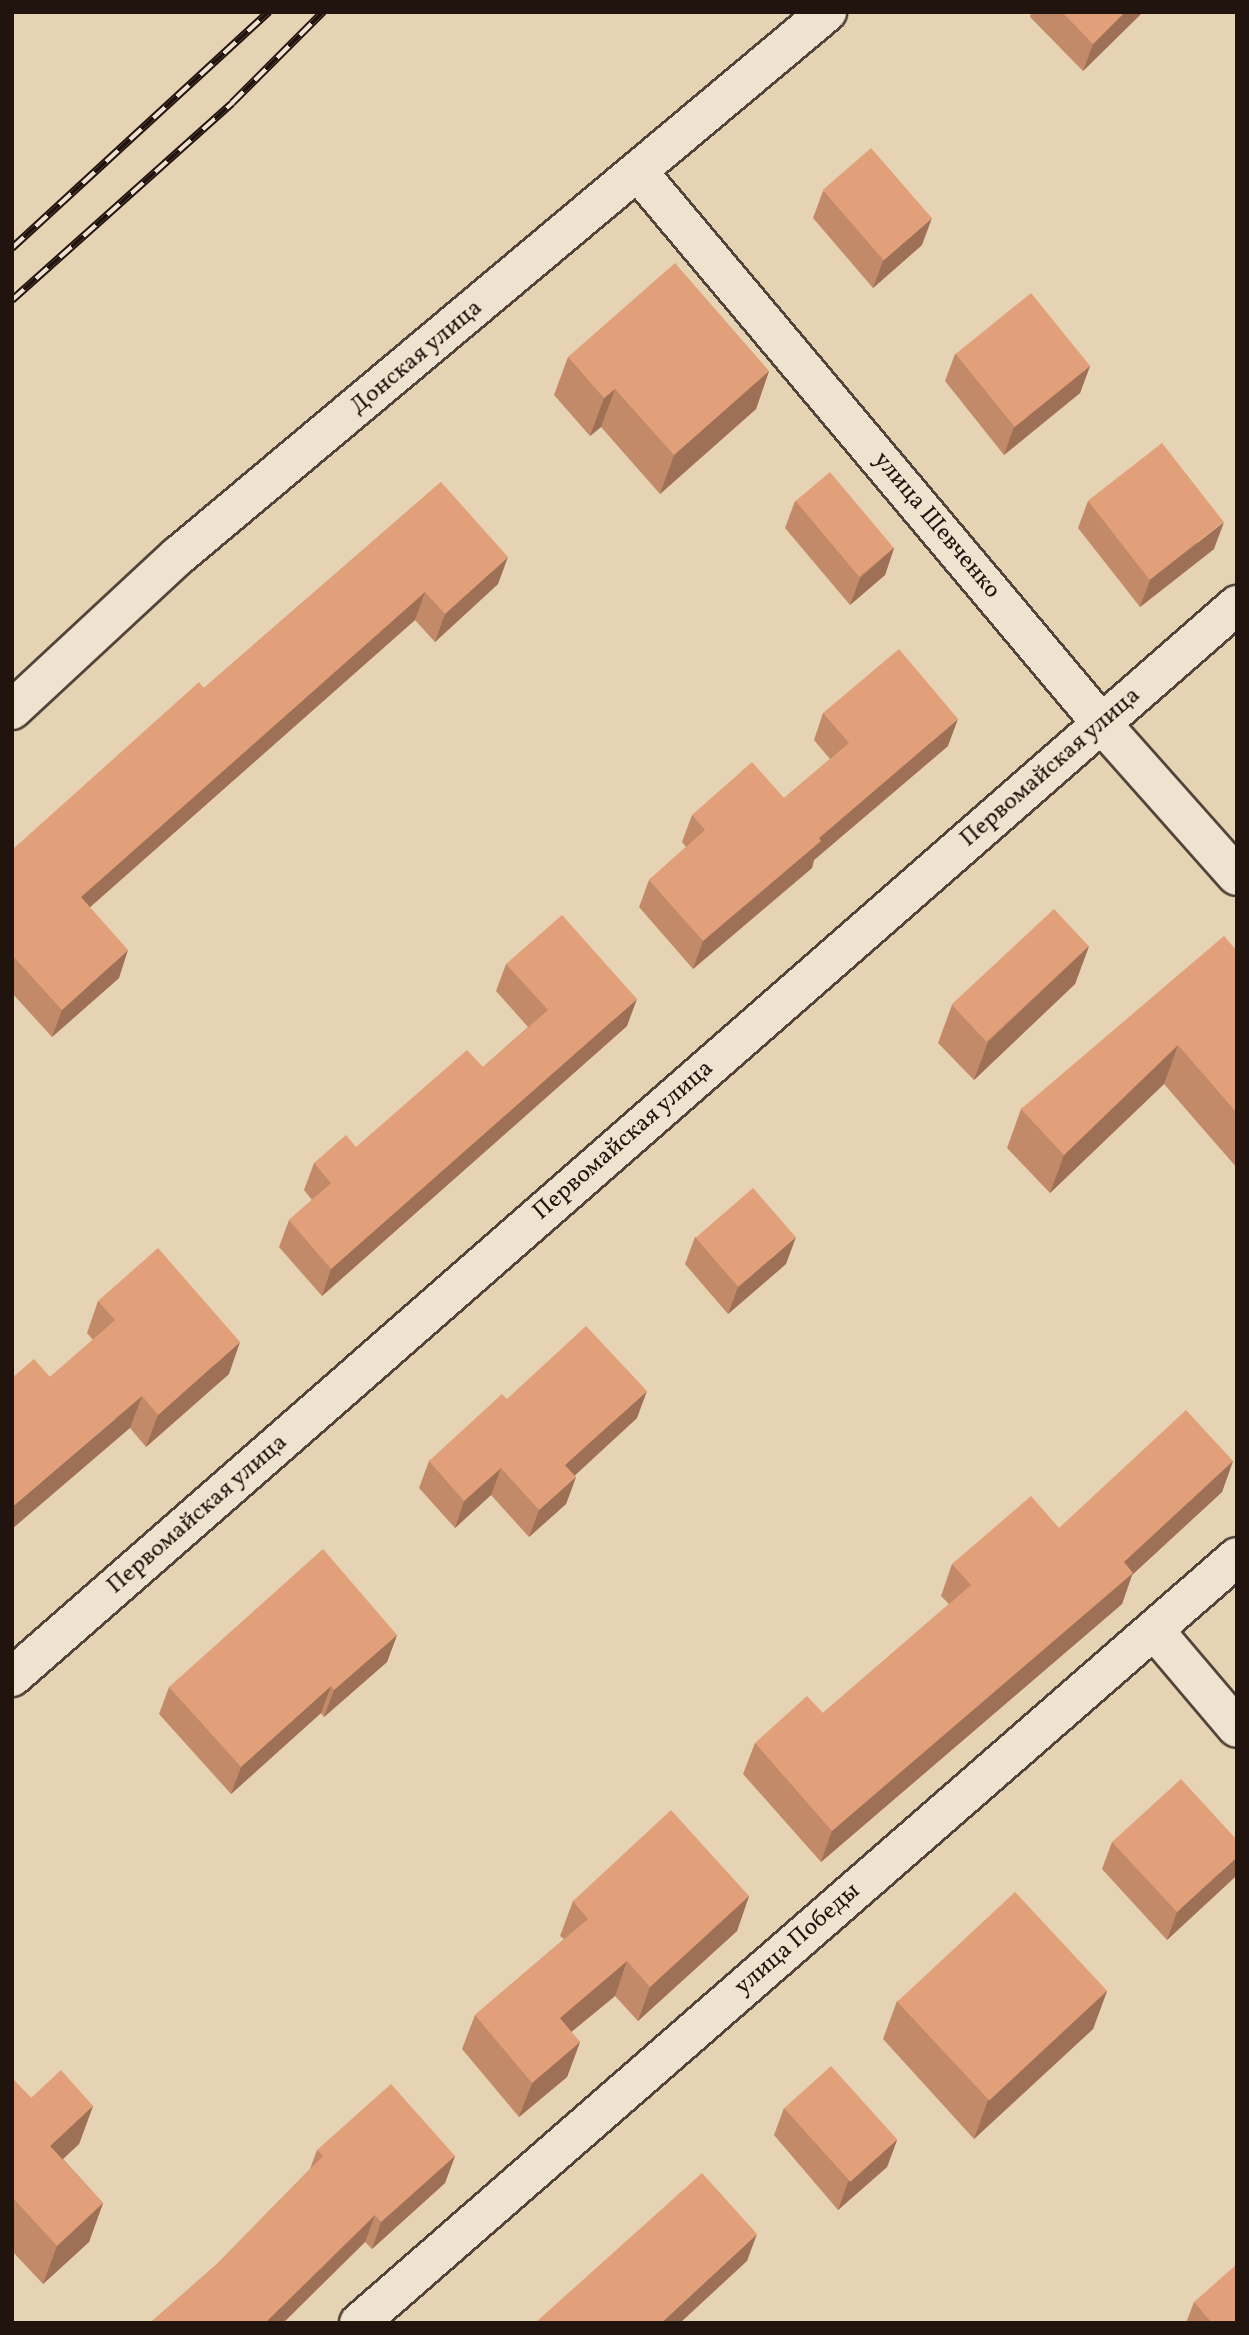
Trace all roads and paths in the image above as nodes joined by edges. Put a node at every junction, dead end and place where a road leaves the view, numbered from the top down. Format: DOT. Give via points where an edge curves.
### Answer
graph roads {
  1 [pos="827,12"];
  2 [pos="639,173"];
  3 [pos="1237,605"];
  4 [pos="12,710"];
  5 [pos="1102,724"];
  6 [pos="1237,876"];
  7 [pos="1237,1557"];
  8 [pos="1154,1630"];
  9 [pos="12,1677"];
  10 [pos="1237,1728"];
  11 [pos="359,2323"];
  1 -- 2 [label="street, Донская улица"];
  2 -- 4 [label="street, Донская улица" via="178,556"];
  2 -- 5 [label="street, улица Шевченко"];
  3 -- 5 [label="street, Первомайская улица"];
  5 -- 6 [label="street, улица Шевченко"];
  5 -- 9 [label="street, Первомайская улица"];
  7 -- 8 [label="street, улица Победы"];
  8 -- 10 [label="street"];
  8 -- 11 [label="street, улица Победы"];
}
